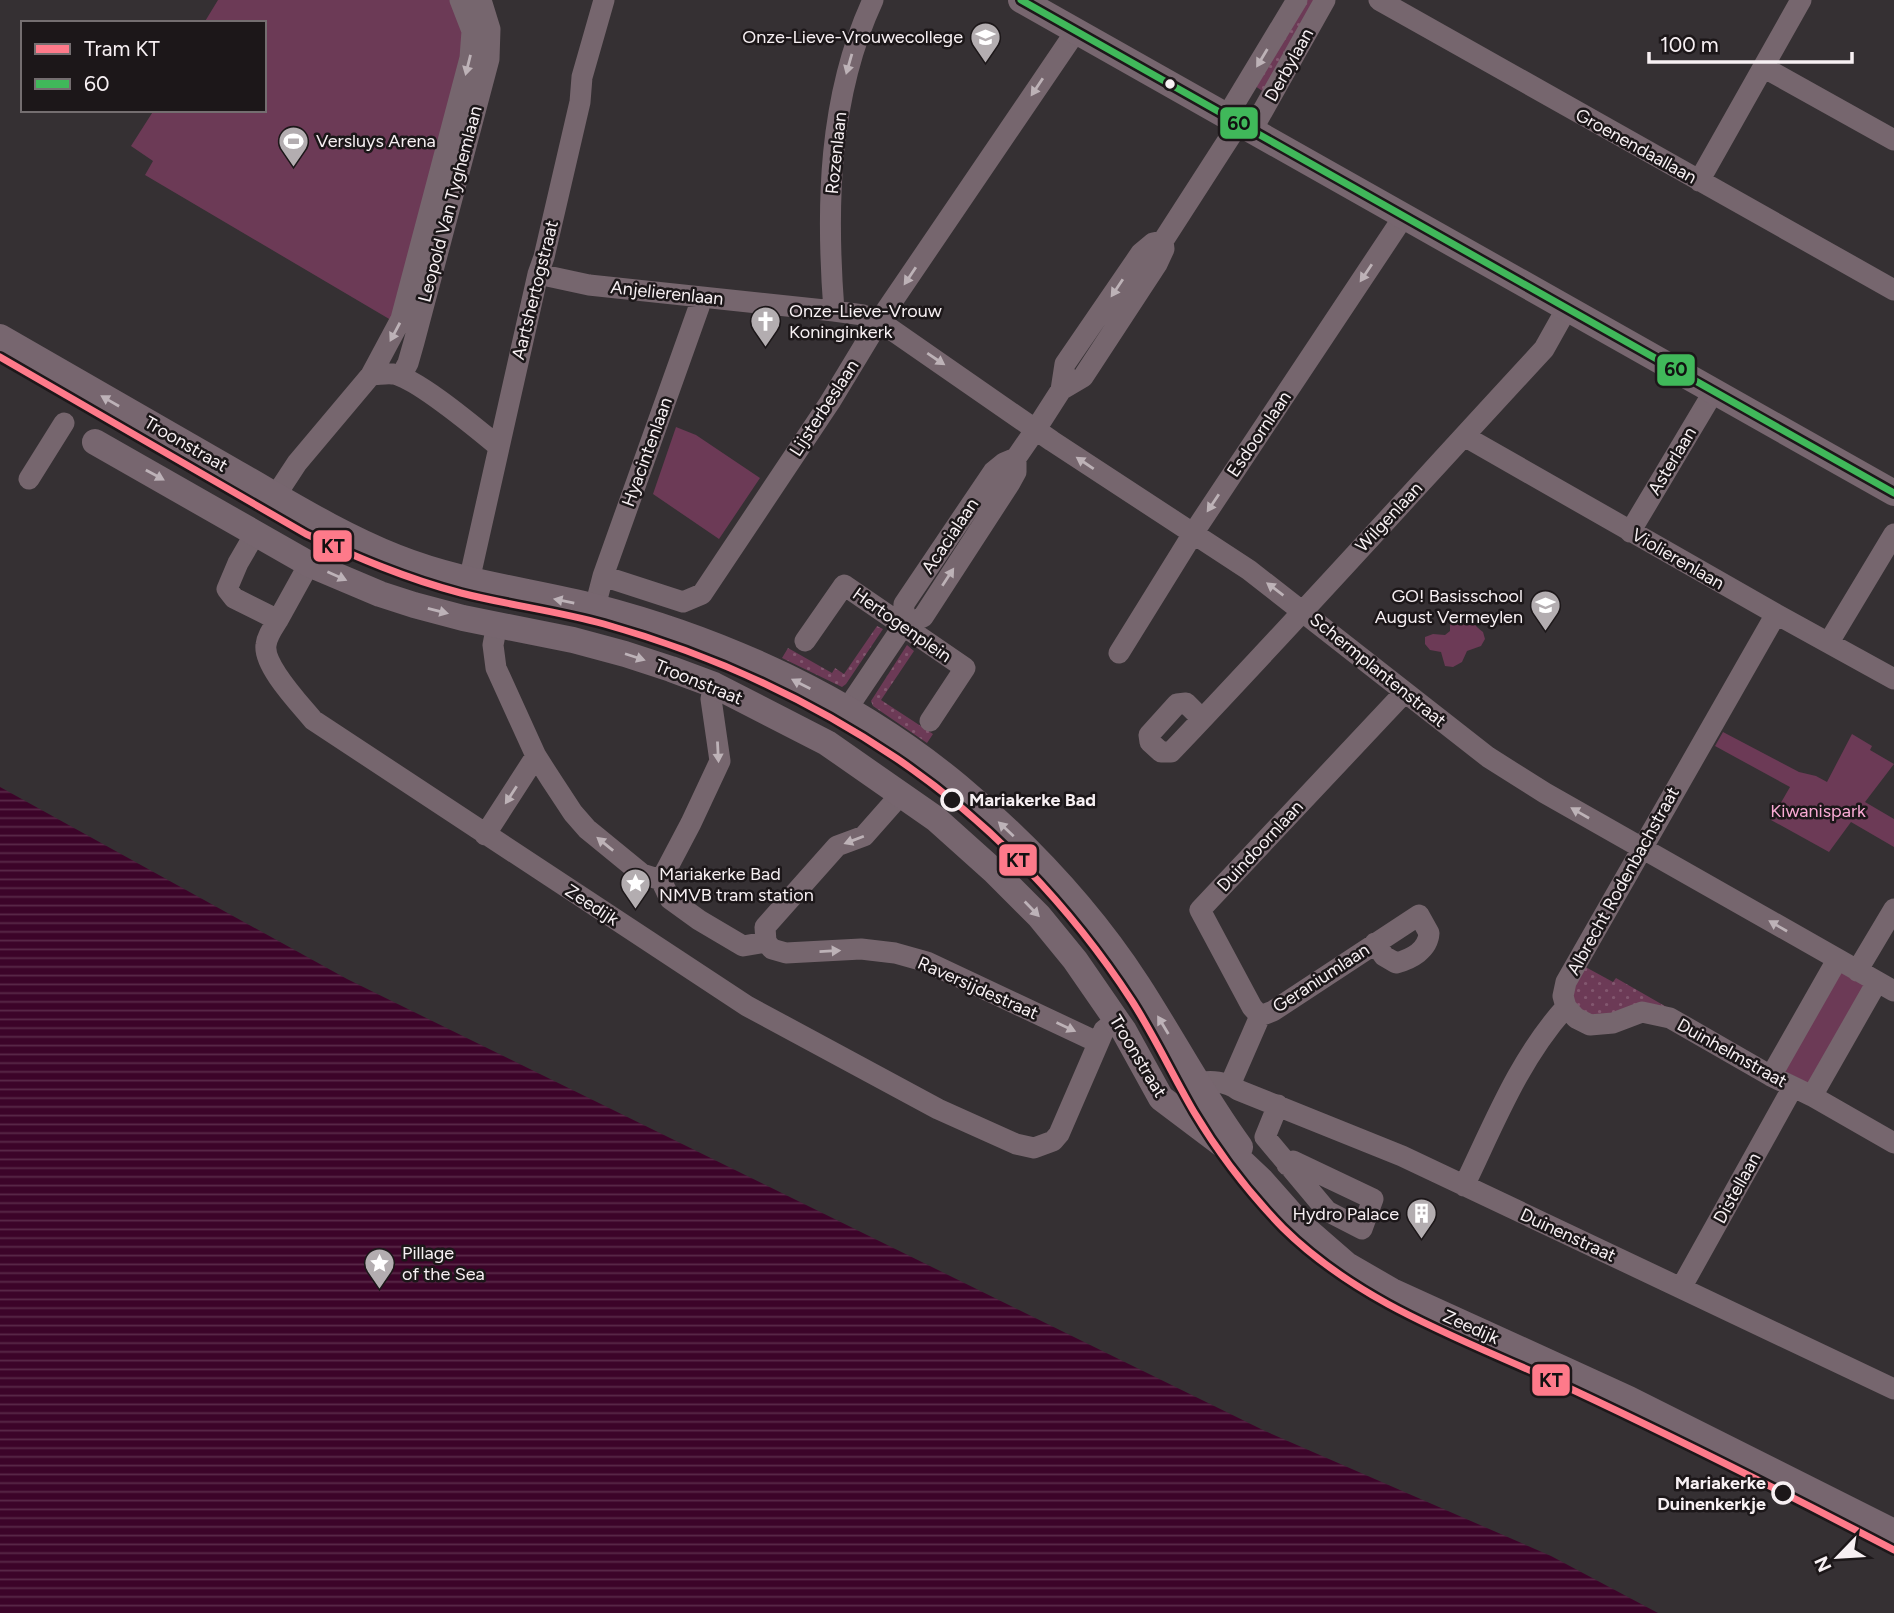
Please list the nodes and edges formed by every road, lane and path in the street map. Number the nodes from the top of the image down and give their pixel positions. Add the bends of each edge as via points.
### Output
1 (460, 0) edge
2 (481, 0) edge
3 (604, 0) edge
4 (873, 0) edge
5 (1021, 0) edge
6 (1297, 0) edge
7 (1325, 0) edge
8 (1379, 0) edge
9 (1801, 0) edge
10 (1076, 31) junction
11 (1763, 67) junction
12 (1240, 123) junction
13 (1894, 140) edge
14 (1699, 181) junction
15 (1404, 216) junction
16 (538, 274) junction
17 (1894, 290) edge
18 (700, 297) junction
19 (1567, 308) junction
20 (834, 311) junction
21 (879, 321) junction
22 (0, 337) edge
23 (371, 375) junction
24 (401, 376) junction
25 (1714, 391) junction
26 (64, 422) dead end
27 (1036, 429) junction
28 (1464, 436) junction
29 (95, 442) dead end
30 (498, 446) junction
31 (29, 479) dead end
32 (1894, 493) edge
33 (276, 495) junction
34 (1630, 531) junction
35 (256, 532) junction
36 (1194, 532) junction
37 (1894, 534) edge
38 (309, 564) junction
39 (603, 576) junction
40 (469, 581) junction
41 (595, 607) junction
42 (1303, 611) junction
43 (1776, 614) junction
44 (278, 620) junction
45 (497, 624) junction
46 (904, 626) junction
47 (805, 641) dead end
48 (1829, 642) junction
49 (1119, 653) dead end
50 (1894, 679) edge
51 (714, 685) junction
52 (1404, 693) junction
53 (847, 709) junction
54 (1202, 719) dead end
55 (930, 721) dead end
56 (828, 743) junction
57 (536, 756) junction
58 (902, 793) junction
59 (485, 835) junction
60 (1642, 848) junction
61 (661, 880) junction
62 (1894, 909) edge
63 (766, 942) junction
64 (1375, 943) dead end
65 (1837, 960) junction
66 (1857, 971) junction
67 (1886, 987) edge
68 (1566, 1007) junction
69 (1260, 1016) junction
70 (1117, 1020) junction
71 (1097, 1042) junction
72 (1771, 1076) junction
73 (1793, 1087) junction
74 (1236, 1088) junction
75 (1203, 1095) junction
76 (1812, 1096) junction
77 (1278, 1105) junction
78 (1178, 1112) junction
79 (1894, 1143) edge
80 (1287, 1165) dead end
81 (1262, 1181) junction
82 (1464, 1186) junction
83 (1681, 1288) junction
84 (1894, 1390) edge
85 (1894, 1532) edge

1 -> 23 street, Leopold Van Tyghemlaan via 472,31 470,58 401,319
2 - 24 street, Leopold Van Tyghemlaan via 490,29 489,59
3 - 16 street, Aartshertogstraat
4 -> 20 street, Rozenlaan via 847,68 837,120 830,253
5 - 10 main road
6 -> 12 street, Derbylaan
7 - 12 street, Derbylaan
8 - 14 street, Groenendaallaan
9 - 11 street
10 - 12 main road
10 -> 21 street, Lijsterbeslaan
11 - 13 street
11 - 14 street
12 - 15 main road
12 - 27 street, Acacialaan via 1163,241 1157,264 1083,377 1061,390
14 - 17 street, Groenendaallaan
15 - 19 main road
15 -> 36 street, Esdoornlaan
16 - 18 street, Anjelierenlaan via 589,285
16 - 30 street, Aartshertogstraat
18 - 20 street, Anjelierenlaan
18 - 39 street, Hyacintenlaan
19 - 25 main road
19 - 28 street, Wilgenlaan via 1545,349
20 - 21 street, Anjelierenlaan
21 -> 27 street, Schermplantenstraat
21 - 39 street, Lijsterbeslaan via 702,594 682,602
33 -> 22 main road, Troonstraat
23 - 24 street
23 - 33 street, Leopold Van Tyghemlaan
24 - 30 street
25 - 32 main road
25 - 34 street, Asterlaan
26 - 31 street
36 -> 27 street, Schermplantenstraat
27 - 46 street, Acacialaan via 1016,458 993,472 904,604
28 - 34 street, Violierenlaan
28 - 42 street, Wilgenlaan
29 -> 35 main road, Troonstraat
30 - 40 street, Aartshertogstraat
33 - 35 main road
33 - 40 main road, Troonstraat via 392,556
34 - 43 street, Violierenlaan
35 - 38 main road, Troonstraat
35 - 44 street via 228,589 234,598
42 -> 36 street, Schermplantenstraat
36 - 49 street, Esdoornlaan
37 - 48 street
38 - 44 street
38 -> 45 main road, Troonstraat via 414,605
39 - 41 street, Hyacintenlaan
41 -> 40 main road, Troonstraat
53 -> 41 main road, Troonstraat via 710,643
42 - 52 street, Schermplantenstraat
42 - 54 street, Wilgenlaan
43 - 48 street, Violierenlaan
43 - 60 street, Albrecht Rodenbachstraat
44 - 59 street, Zeedijk via 267,639 266,654 313,720
45 -> 51 main road, Troonstraat via 625,653
45 - 57 street, Raversijdestraat via 493,645 496,668
46 - 47 street, Hertogenplein via 844,584
46 - 53 street, Acacialaan
46 - 55 street, Hertogenplein via 965,668
48 - 50 street, Violierenlaan
51 - 56 main road, Troonstraat
51 -> 61 street via 711,699 720,761
60 -> 52 street, Schermplantenstraat via 1488,757
52 - 69 street, Duindoornlaan via 1200,910
53 - 56 main road, Acacialaan
75 -> 53 main road, Troonstraat via 1136,981 1054,878 956,784
56 - 58 main road, Troonstraat
57 -> 59 street
61 -> 57 street, Raversijdestraat via 642,874 587,829
58 -> 63 street via 864,836 837,846 765,927
58 -> 70 main road, Troonstraat via 1039,916
59 - 71 street, Zeedijk via 747,1006 938,1109 1016,1144 1034,1148 1059,1135
65 -> 60 street, Schermplantenstraat
60 - 68 street, Albrecht Rodenbachstraat via 1566,982
61 - 63 street, Raversijdestraat via 670,899 743,946
62 - 66 street
63 -> 71 street, Raversijdestraat via 786,953 862,949 916,959
64 - 69 street, Geraniumlaan
65 - 66 street, Schermplantenstraat
65 - 72 street
66 - 67 street, Schermplantenstraat
67 - 76 street
68 - 72 street, Duinhelmstraat via 1590,1025 1613,1023 1642,1012 1670,1018
68 - 82 street via 1517,1076
69 - 74 street, Geraniumlaan via 1233,1078
70 - 71 street
70 - 78 main road, Troonstraat via 1161,1098
72 - 73 street, Duinhelmstraat
73 - 76 street, Duinhelmstraat
73 - 83 street, Distellaan
74 - 75 street via 1233,1100
74 - 77 street, Duinenstraat
75 - 78 main road, Troonstraat via 1195,1113
75 - 81 main road, Zeedijk
76 - 79 street, Duinhelmstraat
77 - 80 street via 1265,1138
77 - 82 street, Duinenstraat
78 - 81 main road, Zeedijk
81 - 85 main road, Zeedijk via 1301,1225 1362,1275 1629,1399
82 - 83 street, Duinenstraat
83 - 84 street, Duinenstraat

